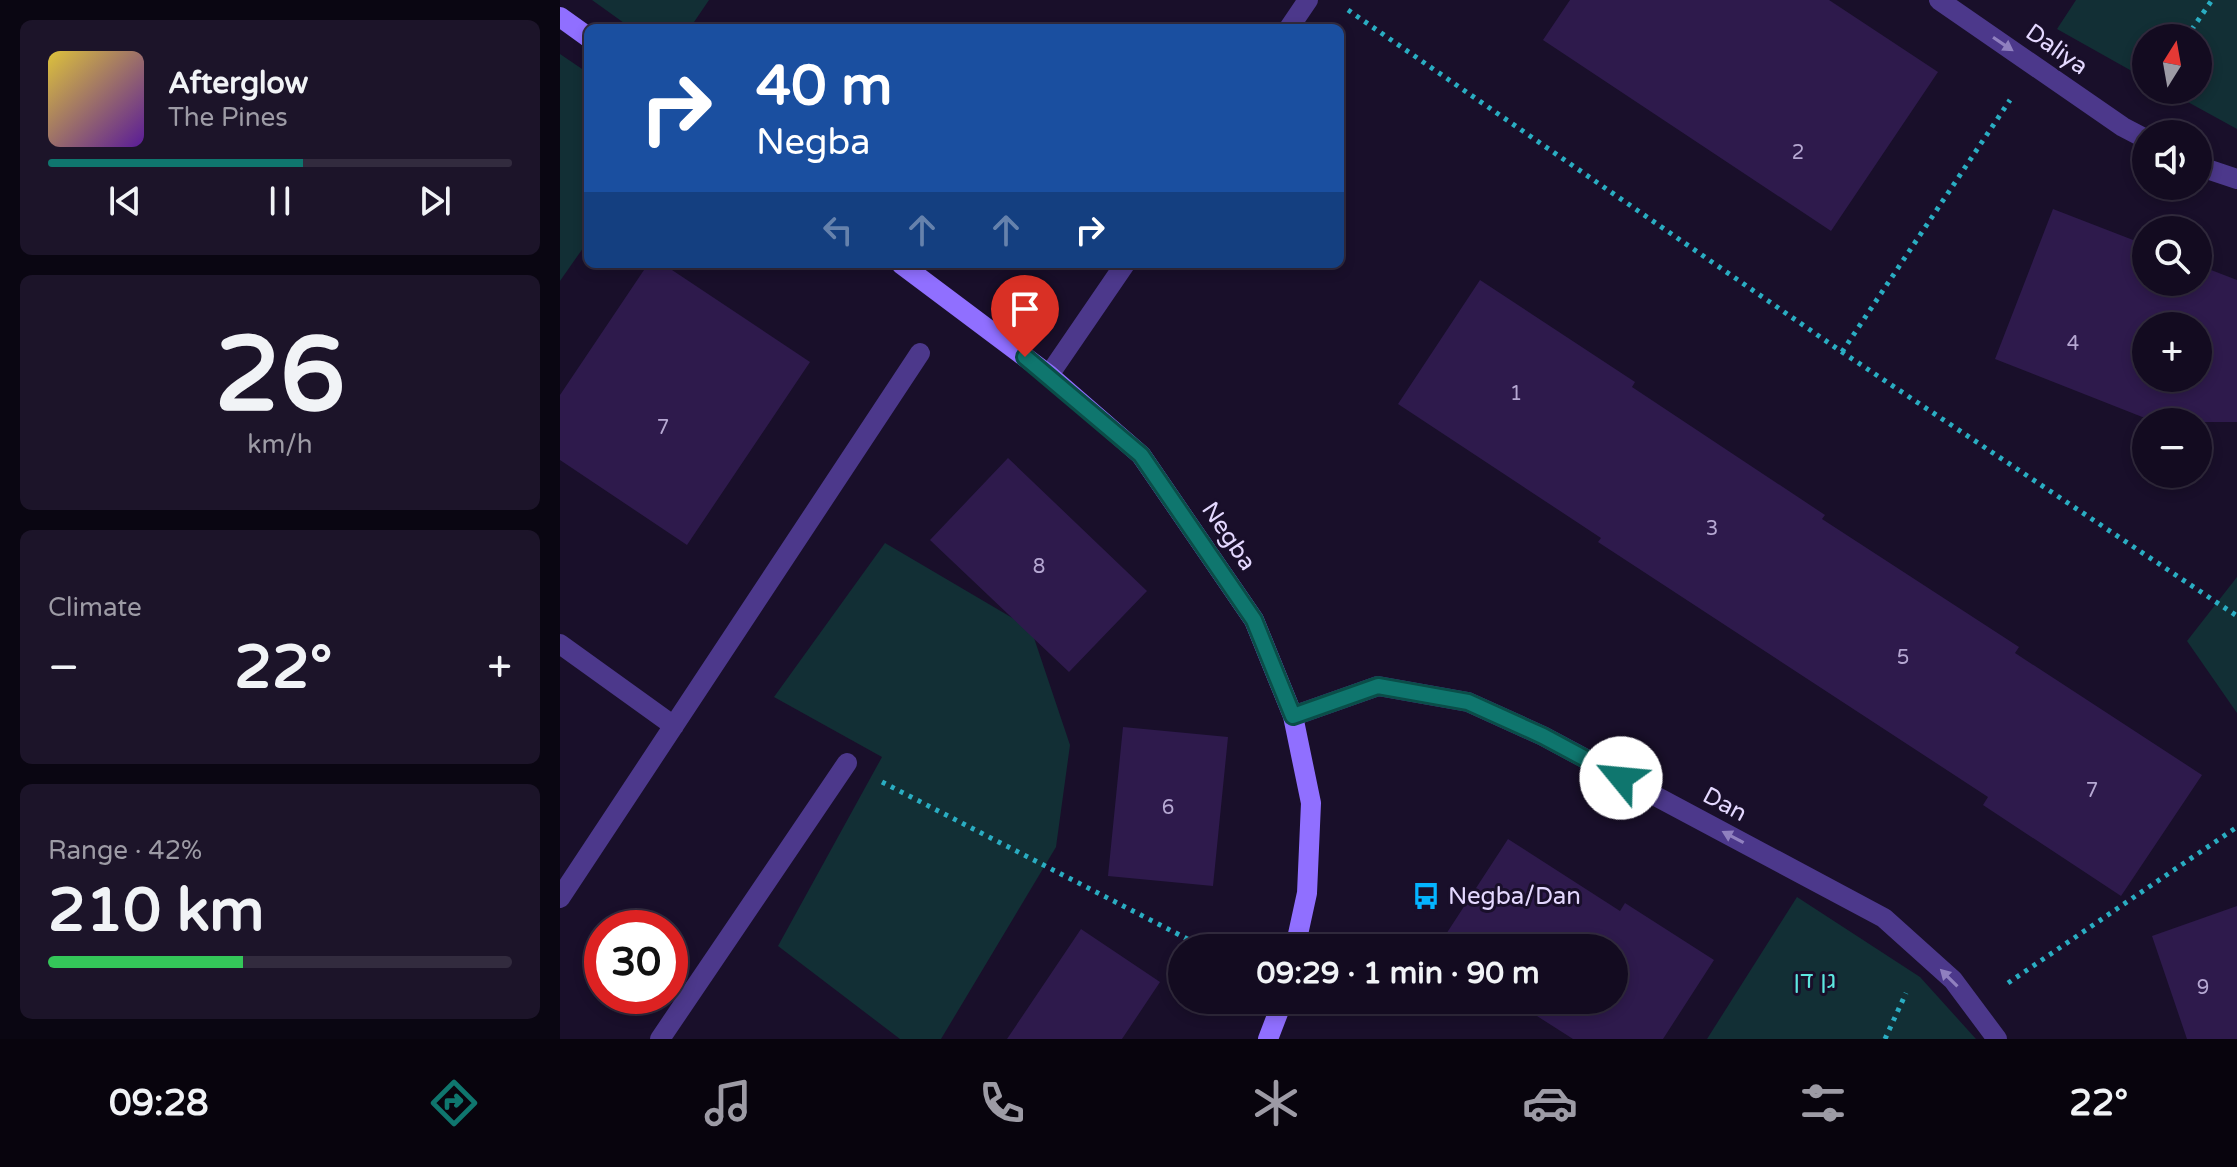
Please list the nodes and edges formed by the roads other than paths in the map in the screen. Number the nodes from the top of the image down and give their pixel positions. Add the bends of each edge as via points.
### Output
1 (1308, 0) edge
2 (1939, 0) edge
3 (560, 17) edge
4 (1292, 24) edge
5 (584, 34) edge
6 (2132, 130) edge
7 (2212, 171) edge
8 (2237, 179) edge
9 (906, 268) edge
10 (1122, 268) edge
11 (920, 353) dead end
12 (1049, 375) junction
13 (560, 644) edge
14 (1293, 716) junction
15 (674, 726) junction
16 (847, 763) road end
17 (560, 898) edge
18 (1298, 934) edge
19 (1278, 1014) edge
20 (660, 1039) edge
21 (1268, 1039) edge
22 (1997, 1039) edge

1 - 4 street
2 -> 6 street, Daliya
3 - 5 street
7 - 8 street
9 - 12 street, Negba
10 - 12 street
11 - 15 street
12 - 14 street, Negba via 1141,455 1254,620
13 - 15 street
14 - 18 street, Negba via 1311,803 1307,893
22 -> 14 street, Dan via 1953,980 1884,918 1543,736 1468,702 1378,686
15 - 17 street
16 - 20 street
19 - 21 street

